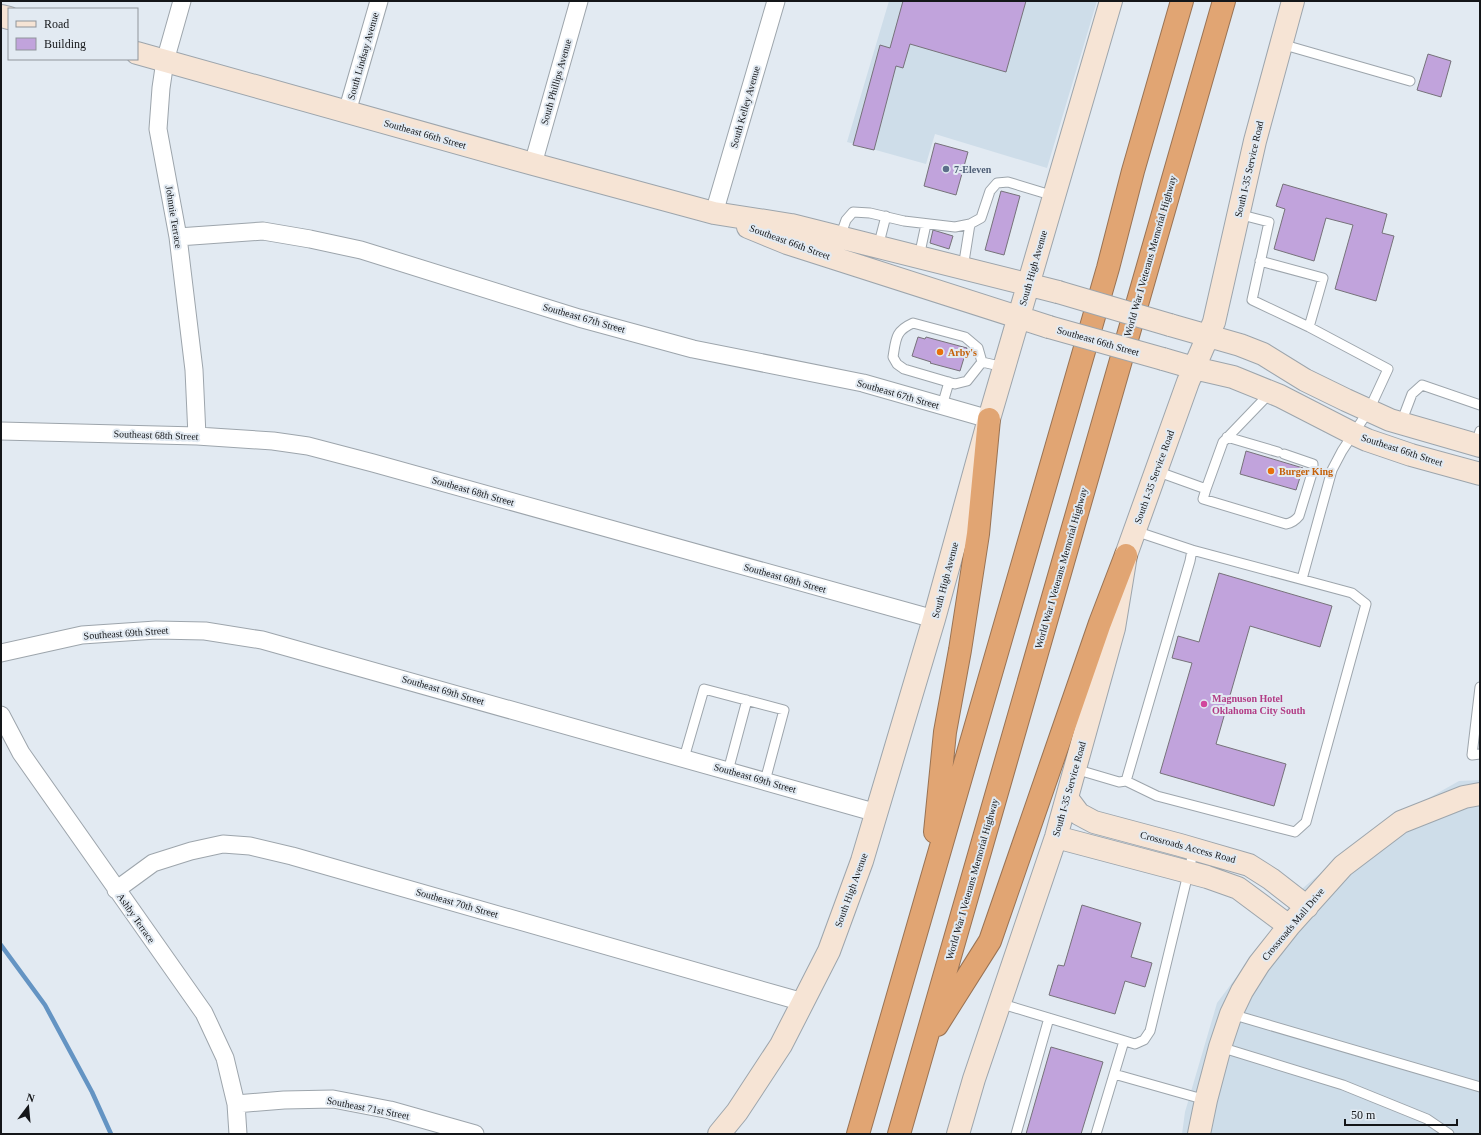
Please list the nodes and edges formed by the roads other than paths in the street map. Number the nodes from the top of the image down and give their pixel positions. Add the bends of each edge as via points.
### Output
1 (182, 1) edge
2 (379, 1) edge
3 (579, 1) edge
4 (776, 1) edge
5 (1111, 1) edge
6 (1182, 1) edge
7 (1224, 1) edge
8 (1293, 1) edge
9 (1281, 44) junction
10 (138, 53) edge
11 (165, 61) junction
12 (1410, 81) dead end
13 (347, 112) junction
14 (533, 164) junction
15 (1054, 196) junction
16 (714, 213) junction
17 (1238, 214) junction
18 (886, 216) junction
19 (926, 224) junction
20 (970, 224) junction
21 (178, 237) junction
22 (840, 237) junction
23 (878, 247) junction
24 (919, 258) junction
25 (1260, 261) junction
26 (963, 268) junction
27 (1028, 285) junction
28 (1018, 317) junction
29 (1309, 327) junction
30 (1208, 336) junction
31 (982, 362) junction
32 (1004, 367) junction
33 (1194, 368) junction
34 (950, 382) junction
35 (1271, 392) junction
36 (1480, 405) edge
37 (942, 406) junction
38 (1369, 410) junction
39 (989, 419) junction
40 (1401, 423) junction
41 (1, 430) edge
42 (1354, 434) junction
43 (197, 436) junction
44 (1227, 437) junction
45 (1479, 441) edge
46 (1156, 471) junction
47 (1480, 474) edge
48 (1206, 489) junction
49 (1135, 531) junction
50 (1192, 550) junction
51 (1126, 555) junction
52 (1302, 579) junction
53 (934, 619) junction
54 (1, 653) edge
55 (1480, 687) edge
56 (747, 700) junction
57 (1, 715) edge
58 (1480, 754) edge
59 (684, 758) junction
60 (1075, 769) junction
61 (728, 771) junction
62 (765, 781) junction
63 (1126, 781) junction
64 (1480, 794) edge
65 (1067, 798) junction
66 (877, 813) junction
67 (1056, 837) junction
68 (1194, 849) junction
69 (1188, 872) junction
70 (930, 884) junction
71 (116, 890) junction
72 (1307, 907) junction
73 (1289, 926) junction
74 (804, 1002) junction
75 (999, 1003) junction
76 (1231, 1014) junction
77 (1049, 1018) junction
78 (1124, 1041) junction
79 (924, 1046) junction
80 (1220, 1047) junction
81 (1114, 1074) junction
82 (1480, 1087) edge
83 (1206, 1100) junction
84 (236, 1104) junction
85 (238, 1134) edge
86 (475, 1134) edge
87 (719, 1134) edge
88 (858, 1134) edge
89 (899, 1134) edge
90 (958, 1134) edge
91 (1016, 1134) edge
92 (1096, 1134) edge
93 (1200, 1134) edge
94 (1449, 1134) edge

1 - 11 street, Johnnie Terrace
2 - 13 street, South Lindsay Avenue
3 - 14 street, South Phillips Avenue
4 - 16 street, South Kelley Avenue
5 - 15 street, South High Avenue
6 - 70 highway via 1108,268
7 - 79 highway, World War I Veterans Memorial Highway
8 - 9 street, South I-35 Service Road
9 - 12 lane
9 - 17 street, South I-35 Service Road
10 - 11 street, Southeast 66th Street
11 - 13 street, Southeast 66th Street
11 - 21 street, Johnnie Terrace via 158,128
13 - 14 street, Southeast 66th Street
14 - 16 street, Southeast 66th Street
15 - 20 lane via 1008,182 997,183 990,191 981,218
15 - 27 street, South High Avenue
16 - 22 street, Southeast 66th Street via 791,225
16 - 28 street, Southeast 66th Street via 787,243
17 - 25 lane via 1269,222
17 - 30 street, South I-35 Service Road via 1214,322
18 - 19 lane
18 - 22 lane via 853,212 846,220
18 - 23 lane
19 - 20 lane via 954,227
19 - 24 lane
20 - 26 lane
21 - 37 street, Southeast 67th Street via 263,231 361,250 579,318 693,349 863,383
21 - 43 street, Johnnie Terrace via 194,370
22 - 23 street, Southeast 66th Street
23 - 24 street, Southeast 66th Street
24 - 26 street, Southeast 66th Street
25 - 29 lane via 1252,300
25 - 29 lane via 1323,278
26 - 27 street, Southeast 66th Street
27 - 28 street, South High Avenue
27 - 30 street, Southeast 66th Street, bridge
28 - 32 street, South High Avenue
28 - 33 street, Southeast 66th Street, bridge
29 - 38 lane via 1388,369
30 - 33 street, South I-35 Service Road
30 - 38 street, Southeast 66th Street via 1263,354 1305,380
31 - 32 lane
31 - 34 lane via 967,381 955,384
31 - 34 lane via 978,348 965,337 913,323 905,326 897,334 893,357 897,364
32 - 39 street, South High Avenue
33 - 35 street, Southeast 66th Street via 1233,377
33 - 46 street, South I-35 Service Road
34 - 37 lane
35 - 42 street, Southeast 66th Street
35 - 44 lane
36 - 40 lane via 1422,385 1412,394
37 - 39 street, Southeast 67th Street
38 - 40 street, Southeast 66th Street
38 - 42 lane
39 - 53 street, South High Avenue
39 - 70 highway via 978,534 945,732
40 - 45 street, Southeast 66th Street
41 - 43 street, Southeast 68th Street
42 - 47 street, Southeast 66th Street via 1411,455
42 - 52 lane via 1332,470
43 - 53 street, Southeast 68th Street via 308,446
44 - 48 lane
44 - 48 lane via 1313,464 1299,516 1286,524 1203,499
46 - 48 lane
46 - 49 street, South I-35 Service Road
49 - 50 lane
49 - 51 street, South I-35 Service Road
50 - 52 lane
50 - 63 lane
51 - 60 street, South I-35 Service Road via 1114,628
51 - 79 highway via 990,941
52 - 63 lane via 1352,593 1366,604 1306,822 1295,832 1157,796
53 - 66 street, South High Avenue
54 - 59 street, Southeast 69th Street via 82,635 156,630 204,631 262,640
55 - 58 lane via 1472,755
56 - 59 lane via 704,688
56 - 61 lane
56 - 62 lane via 784,710
57 - 71 street, Ashby Terrace via 21,753
59 - 61 street, Southeast 69th Street
60 - 63 lane via 1119,782
60 - 65 street, South I-35 Service Road
61 - 62 street, Southeast 69th Street
62 - 66 street, Southeast 69th Street
64 - 72 street, Crossroads Mall Drive via 1464,797 1401,822 1343,866
65 - 67 street, South I-35 Service Road
65 - 68 street, Crossroads Access Road via 1079,814 1094,822
66 - 74 street, South High Avenue via 829,951
67 - 69 street
67 - 75 street, South I-35 Service Road
68 - 69 lane
68 - 72 street, Crossroads Access Road via 1249,865
69 - 73 street via 1238,888
69 - 78 lane via 1150,1031 1144,1040 1135,1044
70 - 88 highway
71 - 74 street, Southeast 70th Street via 152,863 223,844 250,846
71 - 84 street, Ashby Terrace via 204,1014 225,1058
72 - 73 street, Crossroads Mall Drive
73 - 76 street, Crossroads Mall Drive via 1259,964
74 - 87 street, South High Avenue via 781,1045 737,1112
75 - 77 lane
75 - 90 street, South I-35 Service Road
76 - 80 street, Crossroads Mall Drive
76 - 82 lane
77 - 78 lane
77 - 91 lane
78 - 81 lane
79 - 89 highway, World War I Veterans Memorial Highway
80 - 83 street, Crossroads Mall Drive
80 - 94 lane via 1343,1085 1427,1119
81 - 83 lane
81 - 92 lane
83 - 93 street, Crossroads Mall Drive
84 - 85 street, Ashby Terrace
84 - 86 street, Southeast 71st Street via 333,1099 390,1110

